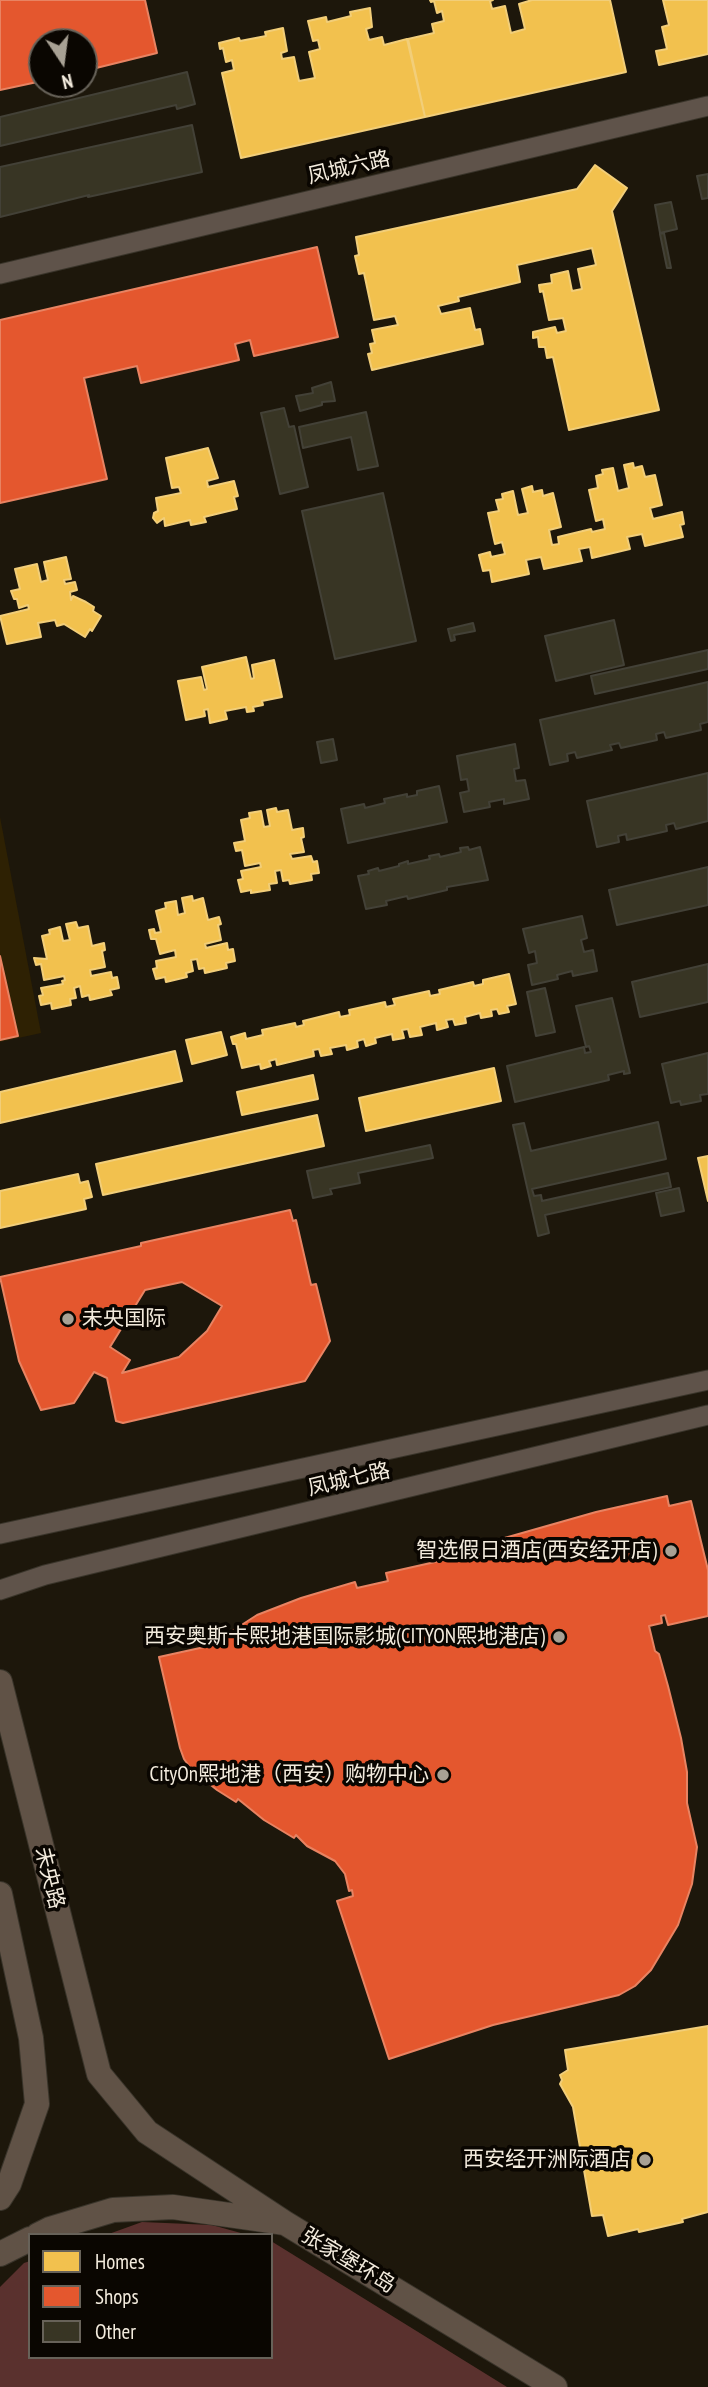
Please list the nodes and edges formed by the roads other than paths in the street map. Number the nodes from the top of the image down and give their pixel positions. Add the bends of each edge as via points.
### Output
1 (708, 106) edge
2 (0, 274) edge
3 (708, 1380) edge
4 (708, 1415) edge
5 (0, 1534) edge
6 (0, 1590) edge
7 (0, 1682) edge
8 (0, 1894) edge
9 (0, 2198) edge
10 (285, 2223) junction
11 (42, 2233) edge
12 (28, 2240) edge
13 (0, 2254) edge
14 (555, 2387) edge

1 - 2 street, 凤城六路
3 - 5 street, 凤城七路
4 - 6 street, 凤城七路 via 45,1575
7 - 10 main road, 未央路 via 99,2074 147,2132
8 - 9 main road via 31,2038 37,2104
10 - 11 main road, 张家堡环岛 via 173,2207 137,2208 113,2210
10 - 14 main road, 张家堡环岛
12 - 13 main road

